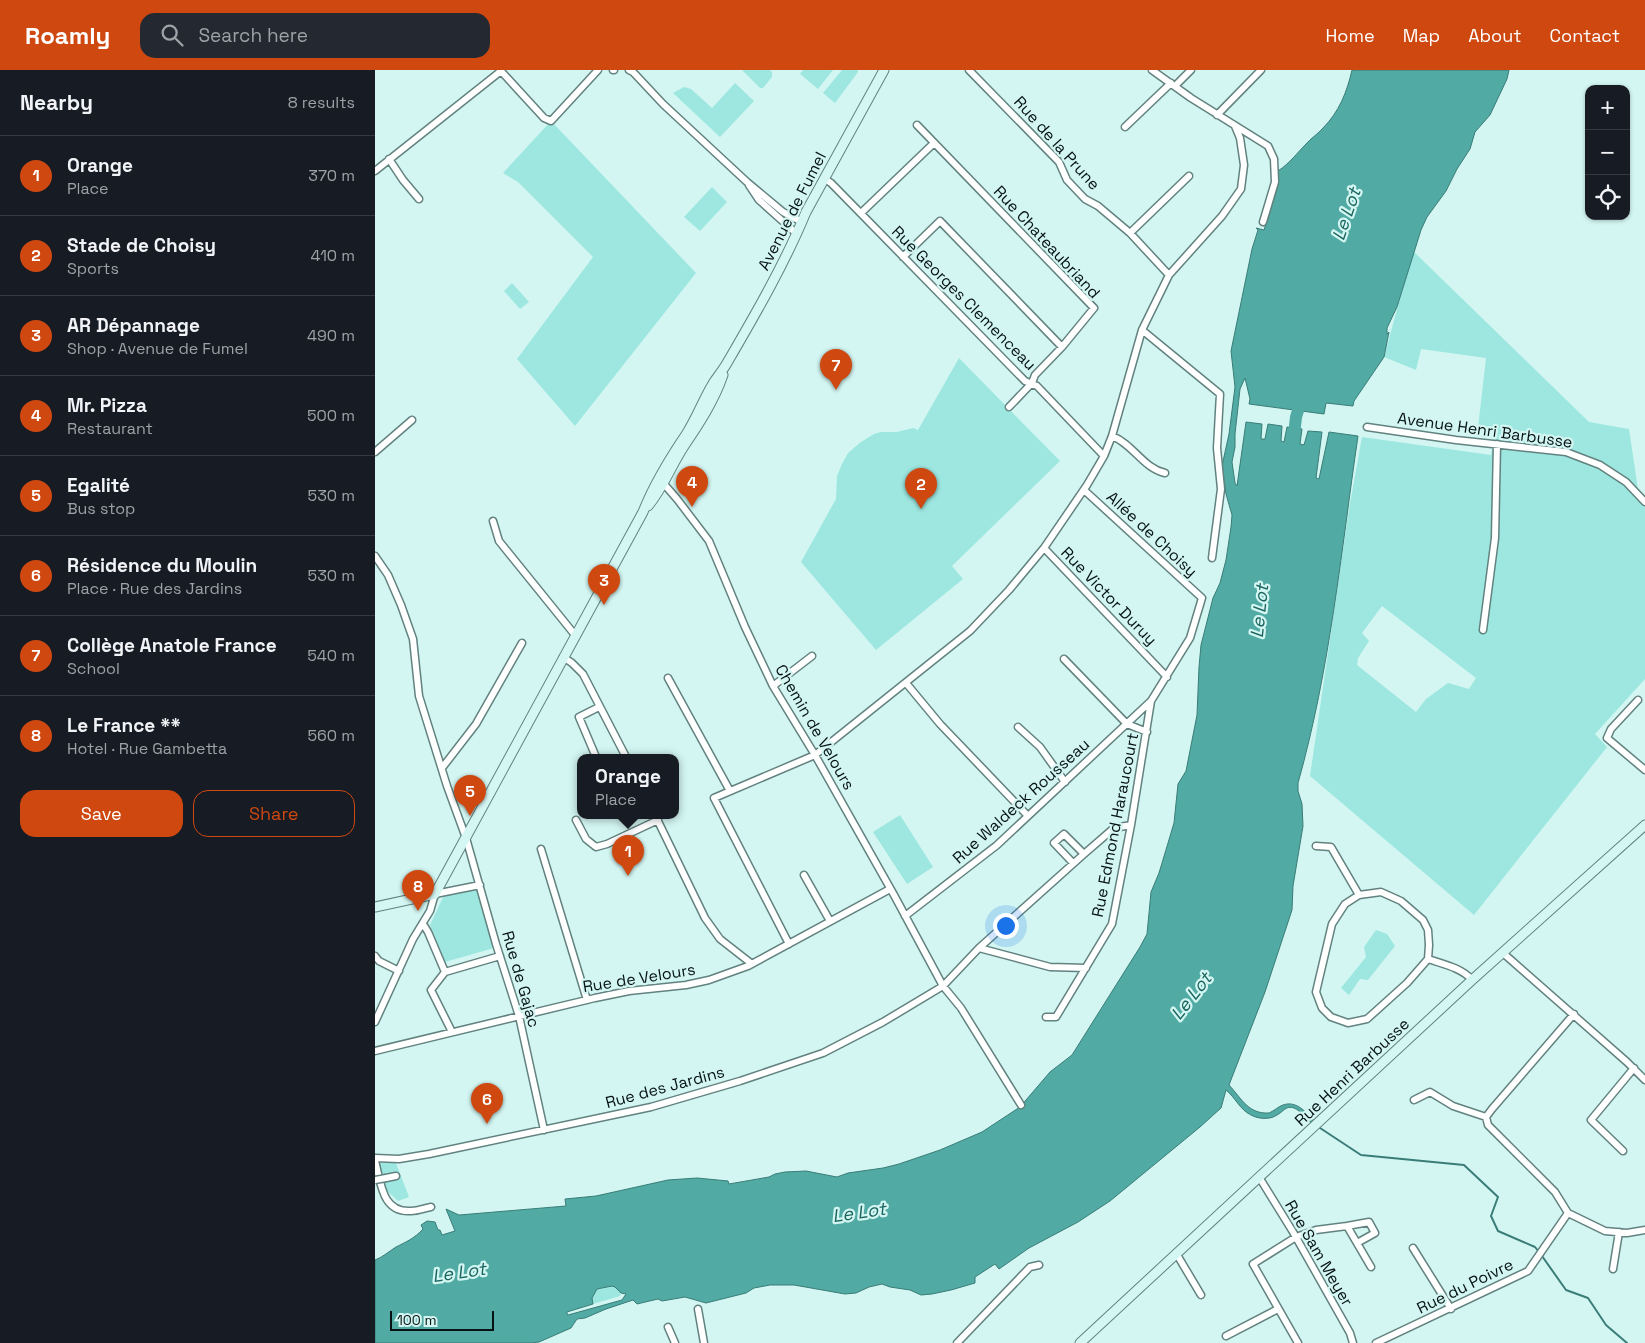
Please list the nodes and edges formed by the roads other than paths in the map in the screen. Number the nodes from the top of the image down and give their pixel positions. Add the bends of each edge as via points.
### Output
1 (500, 70) edge
2 (599, 70) edge
3 (629, 70) edge
4 (884, 70) edge
5 (969, 70) edge
6 (1152, 70) edge
7 (1191, 70) edge
8 (1261, 70) edge
9 (1173, 85) junction
10 (1217, 115) junction
11 (917, 125) dead end
12 (1235, 126) junction
13 (1125, 127) dead end
14 (934, 143) junction
15 (389, 159) junction
16 (375, 171) edge
17 (1189, 176) dead end
18 (825, 179) junction
19 (747, 182) junction
20 (419, 199) dead end
21 (861, 214) junction
22 (802, 222) junction
23 (1263, 222) dead end
24 (1130, 233) junction
25 (797, 234) junction
26 (903, 257) junction
27 (1169, 275) junction
28 (1141, 330) junction
29 (1062, 347) junction
30 (1032, 383) junction
31 (1009, 407) dead end
32 (412, 420) dead end
33 (1367, 427) dead end
34 (1112, 436) junction
35 (1497, 444) junction
36 (375, 452) edge
37 (1104, 456) junction
38 (1165, 473) dead end
39 (661, 482) junction
40 (1084, 490) junction
41 (1645, 502) edge
42 (493, 520) dead end
43 (1044, 548) junction
44 (375, 556) edge
45 (1211, 558) dead end
46 (1201, 598) joint
47 (1483, 630) dead end
48 (575, 635) junction
49 (522, 643) dead end
50 (812, 656) dead end
51 (563, 657) junction
52 (1064, 659) dead end
53 (1167, 677) junction
54 (668, 678) dead end
55 (905, 683) junction
56 (773, 686) junction
57 (1638, 700) dead end
58 (1151, 701) junction
59 (599, 707) junction
60 (1127, 724) junction
61 (1018, 728) dead end
62 (1147, 732) junction
63 (595, 754) edge
64 (624, 754) edge
65 (815, 755) junction
66 (442, 768) junction
67 (1645, 770) edge
68 (1065, 782) junction
69 (730, 791) junction
70 (1028, 816) junction
71 (654, 819) edge
72 (656, 819) edge
73 (576, 820) dead end
74 (1645, 824) edge
75 (1131, 825) junction
76 (466, 838) junction
77 (1316, 846) dead end
78 (541, 849) dead end
79 (1084, 854) junction
80 (1073, 863) junction
81 (805, 874) dead end
82 (480, 885) junction
83 (890, 888) junction
84 (435, 894) junction
85 (1359, 895) junction
86 (375, 907) edge
87 (905, 916) junction
88 (830, 922) junction
89 (423, 924) junction
90 (789, 944) junction
91 (979, 948) junction
92 (1503, 953) junction
93 (375, 956) edge
94 (500, 956) junction
95 (1428, 959) junction
96 (752, 964) junction
97 (1086, 968) junction
98 (399, 971) junction
99 (443, 974) junction
100 (1472, 980) junction
101 (943, 986) junction
102 (587, 1000) junction
103 (1574, 1014) junction
104 (519, 1016) junction
105 (1046, 1017) dead end
106 (375, 1022) edge
107 (453, 1032) junction
108 (375, 1051) edge
109 (1634, 1068) junction
110 (1645, 1080) edge
111 (1414, 1100) dead end
112 (1021, 1105) dead end
113 (1486, 1117) junction
114 (544, 1130) junction
115 (1623, 1151) dead end
116 (375, 1160) edge
117 (396, 1176) dead end
118 (1259, 1177) junction
119 (375, 1180) edge
120 (431, 1206) dead end
121 (1569, 1213) junction
122 (1347, 1226) junction
123 (1645, 1230) edge
124 (1619, 1232) junction
125 (1296, 1237) junction
126 (1357, 1243) junction
127 (1413, 1248) dead end
128 (1176, 1253) junction
129 (1039, 1265) dead end
130 (1371, 1267) dead end
131 (1613, 1269) dead end
132 (1201, 1295) dead end
133 (1278, 1308) junction
134 (1451, 1308) junction
135 (698, 1309) dead end
136 (668, 1327) dead end
137 (1226, 1336) dead end
138 (675, 1343) edge
139 (704, 1343) edge
140 (957, 1343) edge
141 (1080, 1343) edge
142 (1297, 1343) edge
143 (1353, 1343) edge
144 (1376, 1343) edge

1 - 2 street via 544,118 551,121
1 - 15 street
3 - 19 street
4 - 18 main road, Avenue de Fumel
5 - 24 street, Rue de la Prune via 1059,162 1067,180 1085,199
6 - 9 street
7 - 9 street
8 - 10 street
9 - 10 street
9 - 13 street
10 - 12 street
11 - 14 street, Rue Chateaubriand
12 - 23 street via 1268,146 1274,159 1275,182
12 - 27 street, Rue Victor Duruy via 1244,165 1241,189 1222,216
14 - 21 street
14 - 29 street, Rue Chateaubriand via 1094,308
15 - 16 street
15 - 20 street
17 - 24 street
18 - 21 street, Rue Georges Clemenceau
18 - 22 main road, Avenue de Fumel
19 - 22 street via 783,212
19 - 25 street via 759,200
21 - 26 street, Rue Georges Clemenceau
22 - 25 main road, Avenue de Fumel
24 - 27 street, Rue de la Prune
25 - 39 main road, Avenue de Fumel via 726,365 679,442
26 - 29 street via 940,221
26 - 30 street, Rue Georges Clemenceau via 1025,381
27 - 28 street, Rue Victor Duruy
28 - 34 street, Rue Victor Duruy
28 - 45 street via 1219,394 1217,448 1221,489
29 - 30 street, Rue Chateaubriand via 1035,375
30 - 31 street, Rue Chateaubriand
30 - 37 street, Rue Georges Clemenceau
32 - 36 street
33 - 35 street, Avenue Henri Barbusse
34 - 37 street, Rue Victor Duruy
34 - 38 street via 1121,440 1155,471
35 - 41 street, Avenue Henri Barbusse via 1566,452 1600,465 1626,482
35 - 47 street via 1495,538
37 - 40 street, Rue Victor Duruy
39 - 48 main road, Avenue de Fumel via 652,490
39 - 56 street, Chemin de Velours via 709,541
40 - 43 street, Rue Victor Duruy
40 - 46 street, Allée de Choisy
42 - 48 street via 499,541
43 - 53 street, Rue Victor Duruy
43 - 55 street via 970,631
44 - 66 street, Rue de Gajac via 388,575 413,639 419,696
46 - 53 street, Rue Edmond Haraucourt via 1190,638
48 - 51 main road, Avenue de Fumel
49 - 66 street via 476,724
50 - 56 street
51 - 59 street via 583,674
51 - 76 main road, Avenue de Fumel
52 - 60 street
53 - 58 street, Rue Edmond Haraucourt
54 - 69 street
55 - 65 street
55 - 70 street
56 - 65 street, Chemin de Velours
57 - 67 street via 1611,729 1607,738
58 - 60 street, Rue Waldeck Rousseau
58 - 62 street, Rue Edmond Haraucourt
59 - 63 street via 579,717
59 - 64 street
60 - 62 street
60 - 68 street, Rue Waldeck Rousseau
61 - 68 street via 1040,748
62 - 75 street, Rue Edmond Haraucourt
65 - 69 street
65 - 83 street, Chemin de Velours
66 - 76 street, Rue de Gajac
68 - 70 street, Rue Waldeck Rousseau
69 - 90 street via 714,798
70 - 87 street, Rue Waldeck Rousseau via 997,845
71 - 73 street via 607,844 596,846 586,839
72 - 96 street via 705,918 720,939
74 - 92 main road, Rue Henri Barbusse
75 - 79 street, Rue des Jardins via 1115,828
75 - 97 street, Rue Edmond Haraucourt via 1112,924
76 - 82 street, Rue de Gajac
76 - 84 main road, Avenue de Fumel
77 - 85 street via 1331,847
78 - 102 street
79 - 80 street, Rue des Jardins
79 - 80 street via 1064,834 1059,838 1054,843
80 - 91 street, Rue des Jardins
81 - 88 street
82 - 84 street
82 - 94 street, Rue de Gajac
83 - 87 street, Chemin de Velours
83 - 88 street, Rue de Velours
84 - 86 main road
84 - 89 street
85 - 95 street via 1381,892 1401,900 1418,915 1428,930
85 - 95 street via 1345,904 1332,924 1318,979 1316,992 1322,1008 1331,1017 1348,1023 1367,1019
87 - 101 street, Chemin de Velours
88 - 90 street, Rue de Velours
89 - 98 street
89 - 99 street
90 - 96 street, Rue de Velours
91 - 97 street via 1050,966
91 - 101 street, Rue des Jardins
92 - 100 main road, Rue Henri Barbusse
92 - 103 street
93 - 98 street
94 - 99 street
94 - 104 street, Rue de Gajac
95 - 100 street via 1456,969
96 - 102 street, Rue de Velours via 709,980
97 - 105 street, Rue Edmond Haraucourt via 1056,1017
98 - 106 street
99 - 107 street via 431,990
100 - 118 main road, Rue Henri Barbusse
101 - 112 street, Chemin de Velours via 961,1008
101 - 114 street, Rue des Jardins via 823,1053 651,1107
102 - 104 street, Rue de Velours
103 - 109 street
103 - 113 street
104 - 107 street, Rue de Velours
104 - 114 street, Rue de Gajac
107 - 108 street, Rue de Velours
109 - 110 street
109 - 115 street via 1591,1120
111 - 113 street via 1430,1092 1453,1106
113 - 121 street via 1488,1125 1555,1192
114 - 116 street, Rue des Jardins via 416,1156
116 - 120 street via 387,1202 394,1208 411,1211
117 - 119 street, bridge
118 - 125 street, Rue Sam Meyer
118 - 128 main road, Rue Henri Barbusse
121 - 124 street via 1605,1232
121 - 134 street, Rue du Poivre via 1528,1271
122 - 125 street via 1316,1230
122 - 126 street
122 - 126 street via 1369,1222 1375,1233
123 - 124 street
124 - 131 street
125 - 133 street via 1253,1264
125 - 143 street, Rue Sam Meyer
126 - 130 street
127 - 134 street
128 - 132 street
128 - 141 main road, Rue Henri Barbusse
129 - 140 street via 1030,1267
133 - 137 street
133 - 142 street
134 - 144 street, Rue du Poivre
135 - 139 street
136 - 138 street

